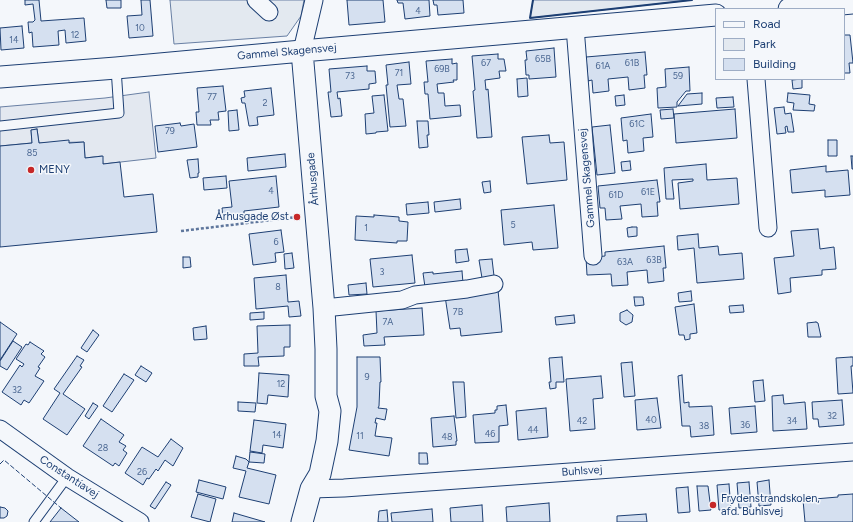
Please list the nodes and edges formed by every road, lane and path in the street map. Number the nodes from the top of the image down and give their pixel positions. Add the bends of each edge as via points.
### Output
1 (256, 0) edge
2 (314, 0) edge
3 (853, 4) edge
4 (802, 8) edge
5 (269, 12) dead end
6 (715, 15) edge
7 (574, 27) junction
8 (302, 50) junction
9 (116, 68) junction
10 (0, 77) edge
11 (756, 80) edge
12 (0, 126) edge
13 (316, 215) junction
14 (768, 228) dead end
15 (181, 231) dead end
16 (593, 256) dead end
17 (494, 284) dead end
18 (324, 308) junction
19 (0, 429) edge
20 (853, 452) edge
21 (67, 477) junction
22 (311, 488) junction
23 (34, 522) edge
24 (140, 522) edge
25 (302, 522) edge

1 - 5 street
2 - 8 street
3 - 4 street
6 - 7 street, Gammel Skagensvej
7 - 8 street, Gammel Skagensvej
7 - 16 street, Gammel Skagensvej
8 - 9 street, Gammel Skagensvej
8 - 13 street, Århusgade
9 - 10 street, Gammel Skagensvej
9 - 12 lane via 119,113
11 - 14 street
13 - 15 path
13 - 18 street, Århusgade
17 - 18 street via 415,295 402,300
18 - 22 street, Århusgade via 326,396 318,410 308,470
19 - 21 street, Constantiavej
20 - 22 street, Buhlsvej via 344,488
21 - 23 lane
21 - 24 street, Constantiavej
22 - 25 street, Århusgade

